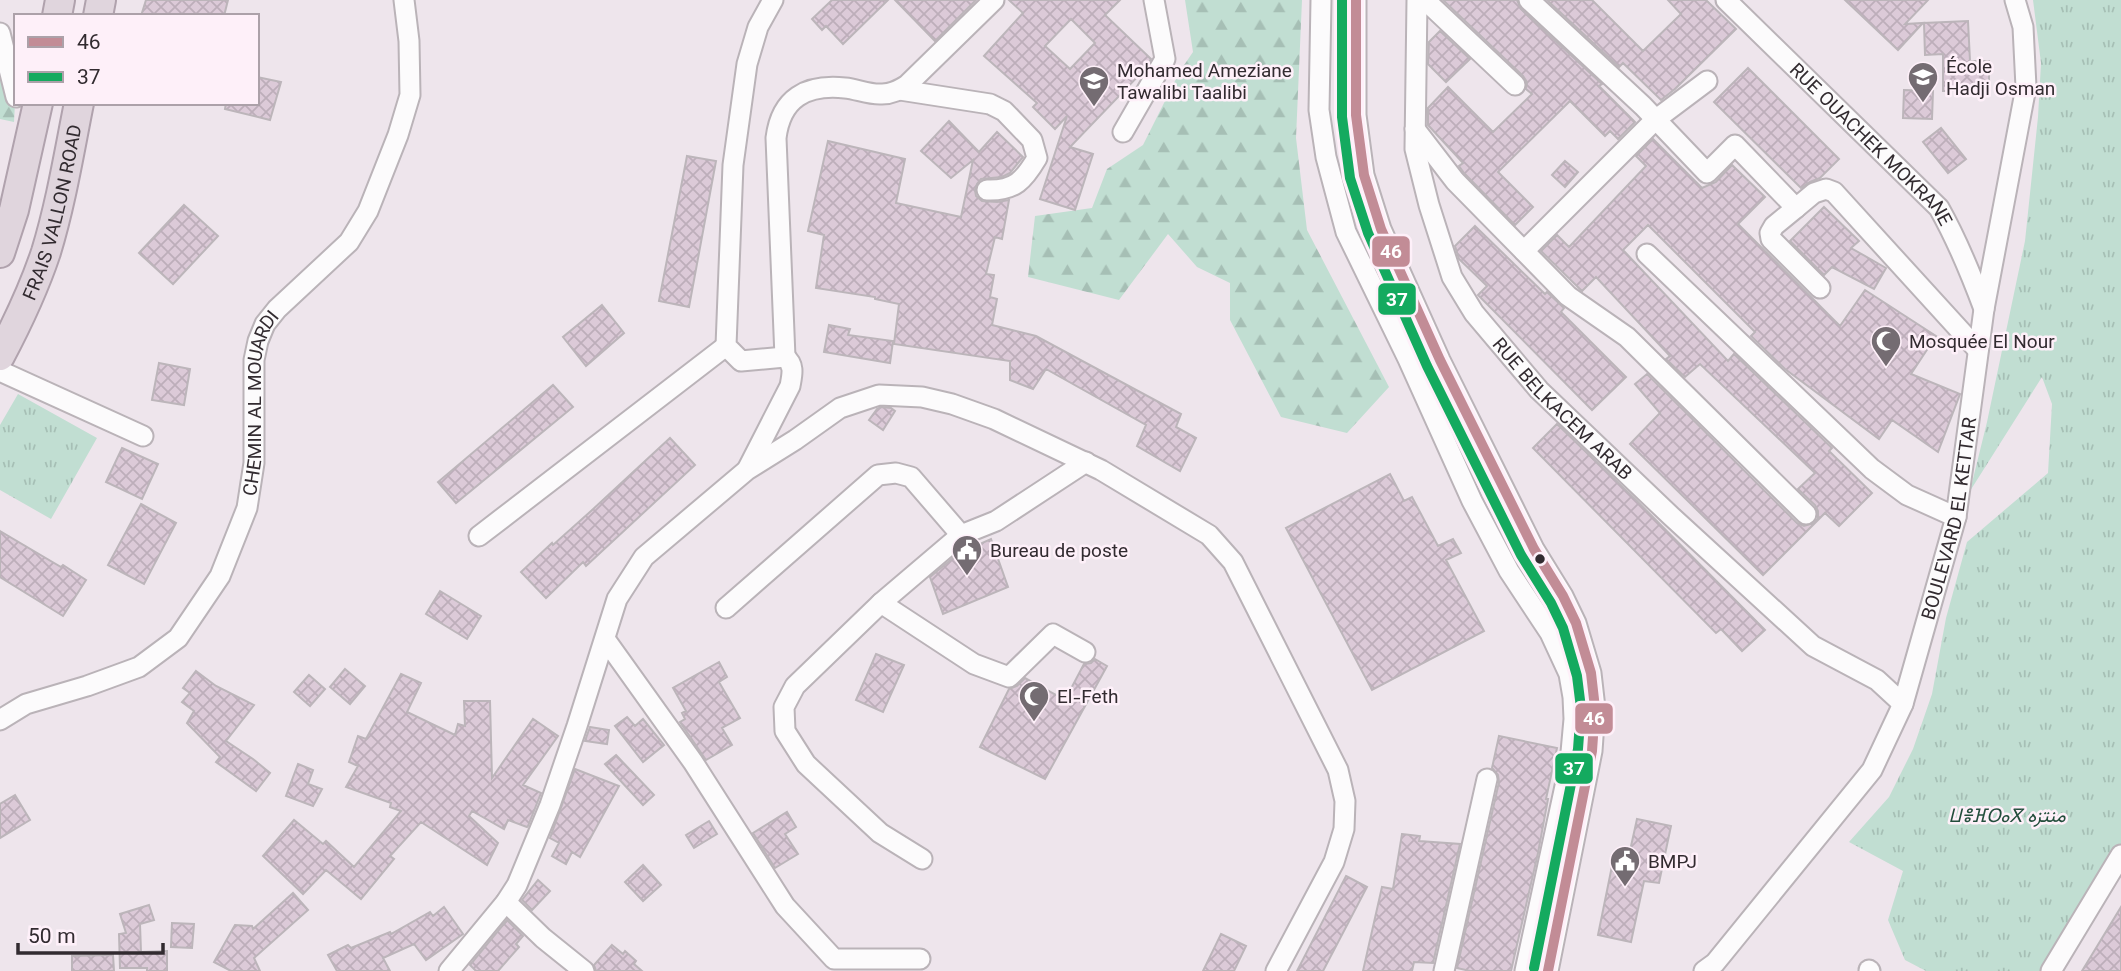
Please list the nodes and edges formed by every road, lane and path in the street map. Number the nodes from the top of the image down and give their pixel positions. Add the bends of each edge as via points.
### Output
1 (404, 0) edge
2 (773, 0) edge
3 (994, 0) edge
4 (1154, 0) edge
5 (1321, 0) edge
6 (1356, 0) edge
7 (1417, 0) edge
8 (1425, 0) edge
9 (1529, 0) edge
10 (1726, 0) edge
11 (2015, 0) edge
12 (0, 33) edge
13 (1707, 80) dead end
14 (1515, 85) dead end
15 (14, 89) edge
16 (900, 90) junction
17 (18, 105) edge
18 (37, 105) edge
19 (79, 105) edge
20 (1655, 120) junction
21 (1415, 129) junction
22 (1123, 132) dead end
23 (28, 146) junction
24 (987, 190) dead end
25 (1796, 208) junction
26 (1524, 251) junction
27 (0, 253) edge
28 (1647, 254) dead end
29 (1819, 288) dead end
30 (1984, 309) junction
31 (726, 346) junction
32 (1979, 350) junction
33 (0, 356) edge
34 (785, 357) junction
35 (0, 371) edge
36 (143, 436) dead end
37 (1086, 462) junction
38 (747, 470) junction
39 (1806, 513) dead end
40 (1956, 517) junction
41 (479, 536) dead end
42 (961, 536) junction
43 (881, 603) junction
44 (726, 608) dead end
45 (605, 639) junction
46 (1084, 652) dead end
47 (1903, 704) junction
48 (0, 719) edge
49 (1487, 779) dead end
50 (2121, 855) edge
51 (922, 859) dead end
52 (506, 902) junction
53 (920, 959) dead end
54 (830, 965) edge
55 (449, 971) edge
56 (584, 971) edge
57 (1276, 971) edge
58 (1444, 971) edge
59 (1525, 971) edge
60 (1548, 971) edge
61 (1704, 971) edge
62 (2051, 971) edge

1 - 48 street, CHEMIN AL MOUARDI via 410,95 398,135 368,211 349,242 277,309 258,341 254,463 247,508 220,576 178,638 139,667 26,704
2 - 31 street via 758,27 747,64 733,165
3 - 16 street
4 - 22 street via 1165,59
5 - 59 street via 1319,110 1346,232 1472,500 1569,674 1574,719 1570,763
6 - 60 street via 1356,115 1364,175 1381,229 1440,360 1534,549 1563,596 1587,655 1595,719 1592,751
7 - 21 street, RUE BELKACEM ARAB
8 - 14 street
9 - 20 street
10 - 30 street, RUE OUACHEK MOKRANE via 1939,208
11 - 30 street, BOULEVARD EL KETTAR via 2023,27 2026,87
12 - 15 street
13 - 20 street
16 - 24 street via 990,104 1004,111 1032,140 1037,158 1026,176 1013,186
16 - 34 street via 883,94 818,87 803,92 782,115 776,138
17 - 23 street
18 - 23 highway, FRAIS VALLON ROAD
19 - 33 highway, FRAIS VALLON ROAD via 46,251
20 - 25 street via 1707,173 1735,145
20 - 26 street
21 - 26 street via 1455,181
21 - 47 street, RUE BELKACEM ARAB via 1415,149 1429,205 1452,277 1474,313 1539,390 1813,646 1877,680
23 - 27 highway, FRAIS VALLON ROAD
25 - 29 street via 1773,226 1771,239
25 - 32 street via 1814,193 1834,192
26 - 39 street via 1567,296 1627,337
28 - 40 street via 1872,469 1907,495
30 - 32 street, BOULEVARD EL KETTAR
31 - 34 street via 741,360
31 - 41 street
32 - 40 street, BOULEVARD EL KETTAR
34 - 38 street via 793,372 790,386
35 - 36 street
37 - 38 street via 952,404 879,395 840,408
37 - 42 street via 996,521
37 - 57 street via 1209,536 1233,562 1338,770 1345,801 1344,829 1334,862
38 - 45 street via 644,557 617,598
40 - 47 street, BOULEVARD EL KETTAR
42 - 43 street
42 - 44 street via 911,477 878,475
43 - 46 street via 975,664 1009,677 1053,634
43 - 51 street via 795,685 784,707 785,731 806,764 880,833
45 - 52 street via 550,805
45 - 54 street via 693,762 785,906
47 - 61 street, BOULEVARD EL KETTAR via 1872,770
49 - 58 street
50 - 62 street
52 - 55 street
52 - 56 street
53 - 54 street

